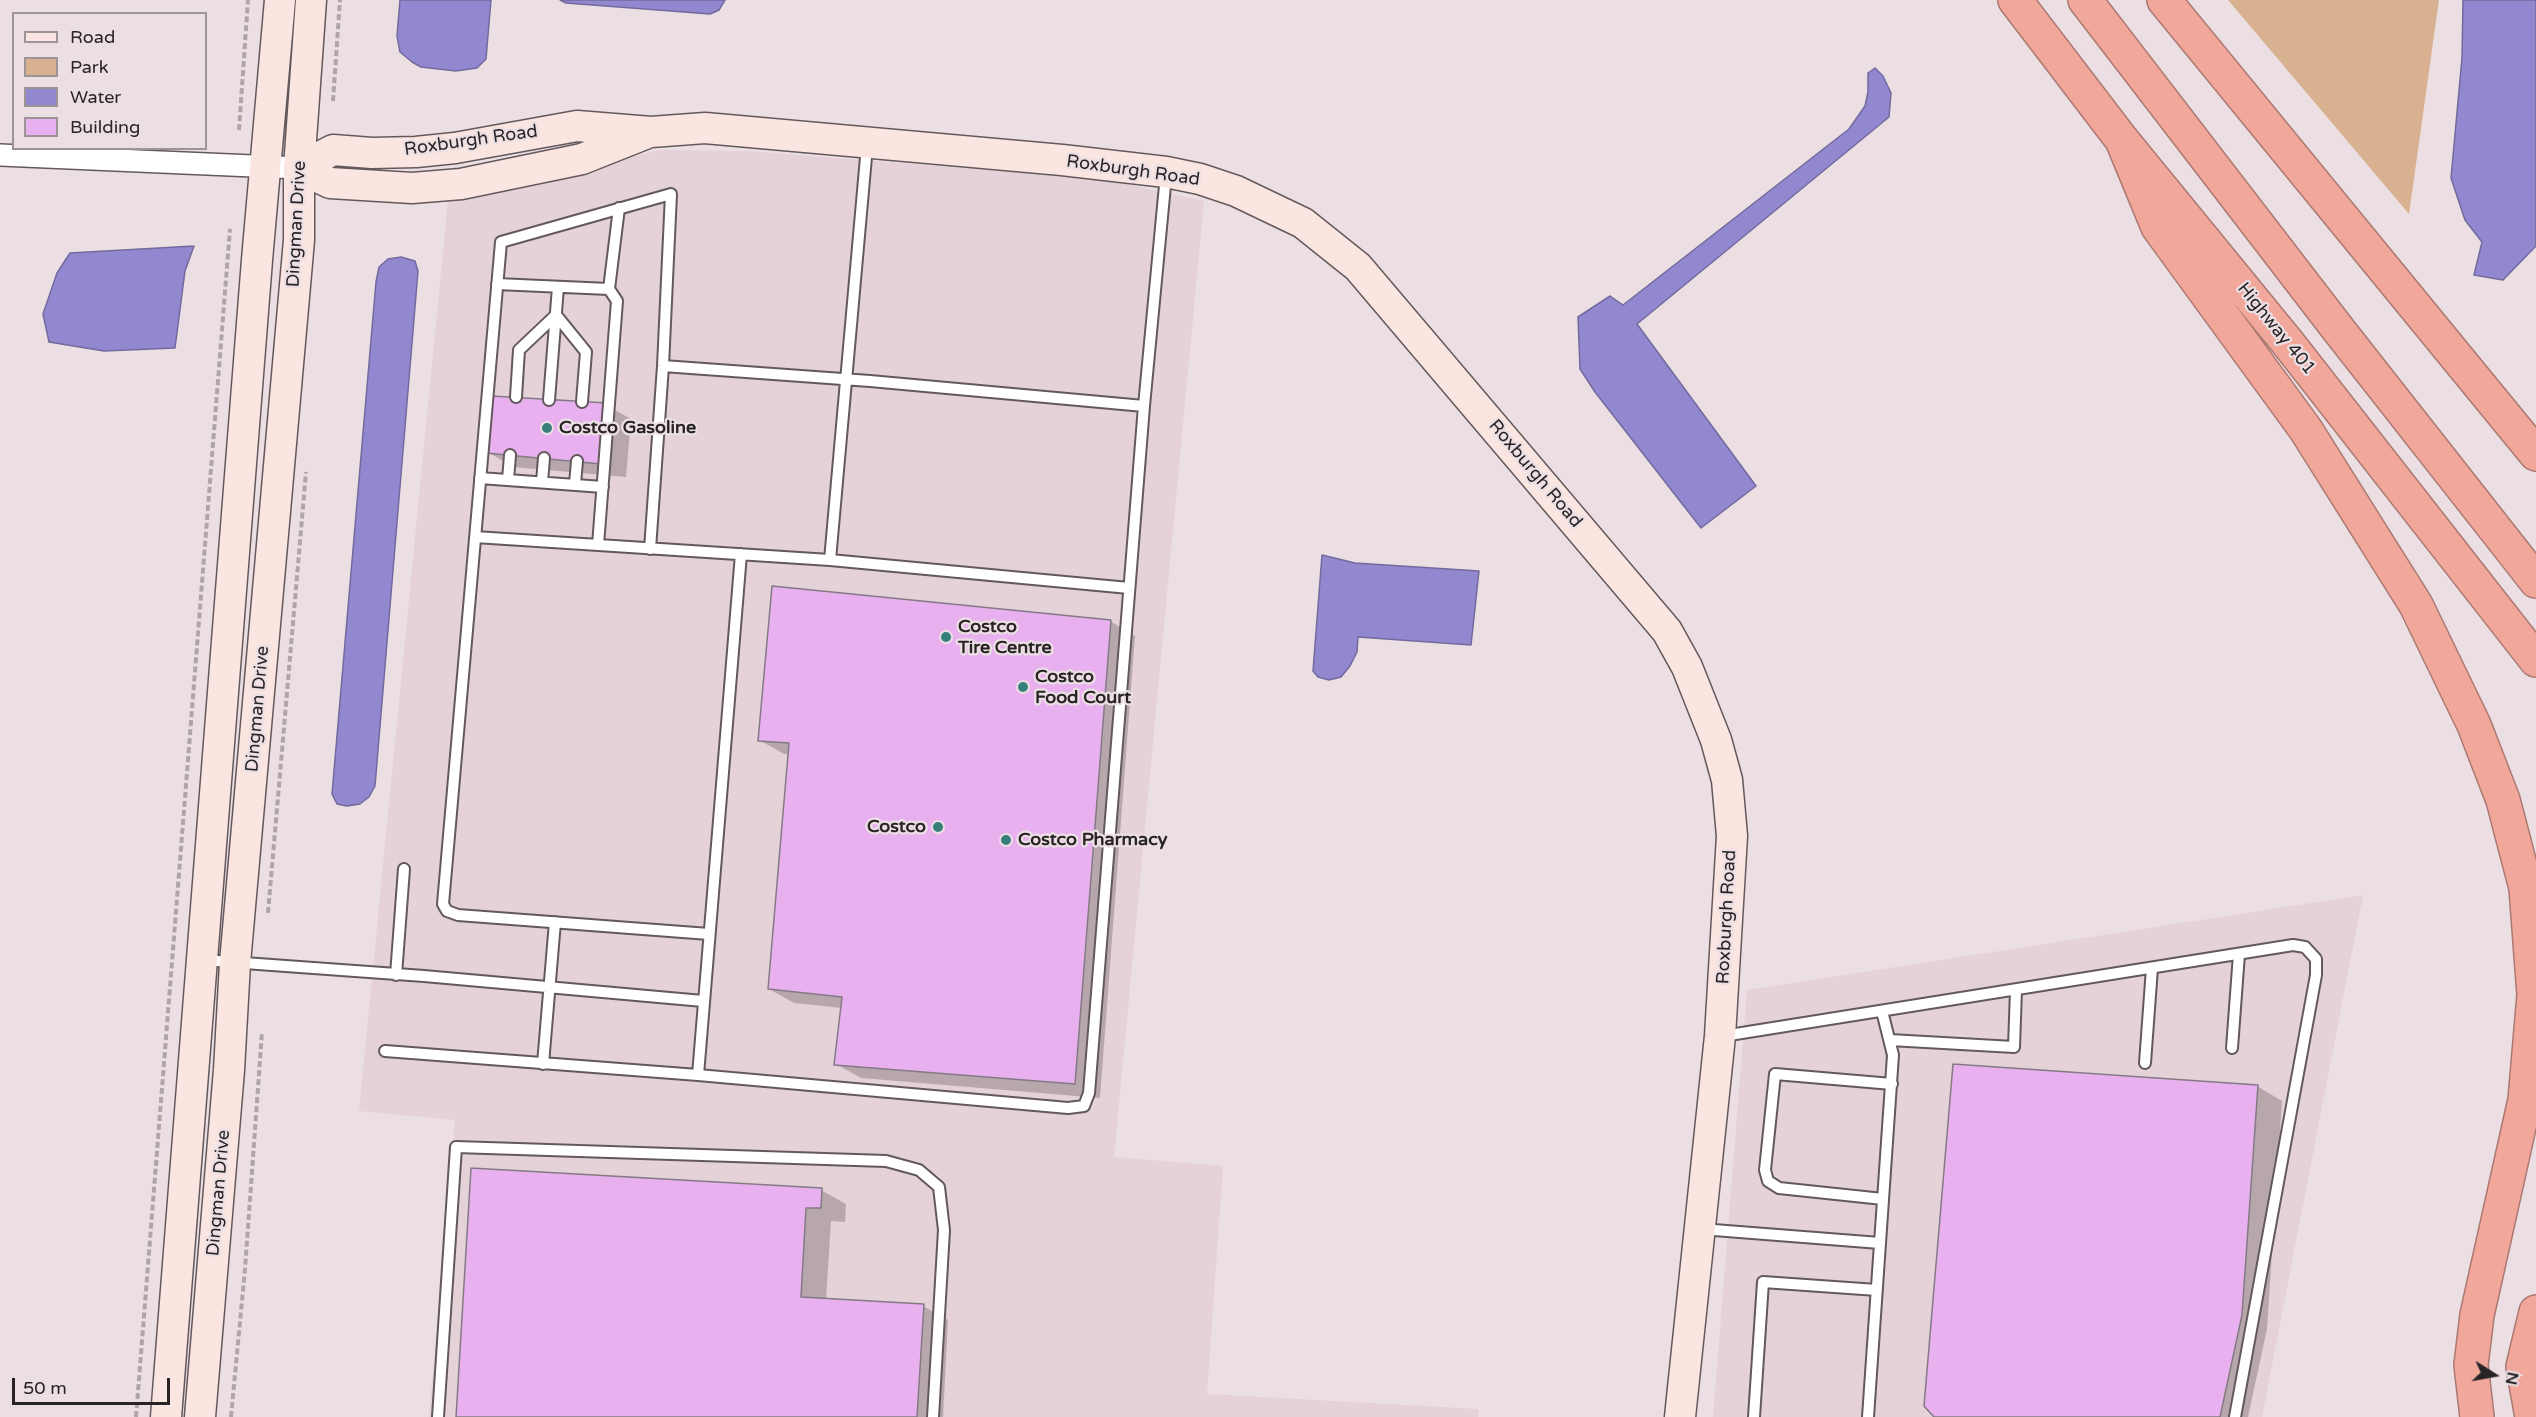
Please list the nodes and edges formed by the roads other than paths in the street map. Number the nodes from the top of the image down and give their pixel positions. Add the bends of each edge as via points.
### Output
1 (280, 0) edge
2 (311, 0) edge
3 (2015, 0) edge
4 (2085, 0) edge
5 (2164, 0) edge
6 (2122, 140) junction
7 (867, 142) junction
8 (8, 155) edge
9 (265, 166) junction
10 (299, 168) junction
11 (1166, 172) junction
12 (619, 208) junction
13 (497, 284) junction
14 (558, 287) junction
15 (609, 289) junction
16 (556, 315) junction
17 (663, 366) junction
18 (846, 379) junction
19 (516, 398) dead end
20 (549, 400) dead end
21 (582, 402) dead end
22 (1144, 406) junction
23 (2536, 454) edge
24 (510, 455) dead end
25 (544, 458) dead end
26 (577, 461) dead end
27 (480, 478) junction
28 (508, 480) junction
29 (542, 482) junction
30 (574, 484) junction
31 (603, 487) junction
32 (475, 537) junction
33 (598, 545) junction
34 (650, 549) junction
35 (741, 554) junction
36 (830, 560) junction
37 (2536, 581) edge
38 (1129, 588) junction
39 (2536, 660) edge
40 (404, 869) dead end
41 (555, 922) junction
42 (709, 934) junction
43 (2239, 954) junction
44 (203, 960) junction
45 (235, 963) junction
46 (2152, 968) junction
47 (396, 975) junction
48 (549, 987) junction
49 (2016, 990) junction
50 (703, 1001) junction
51 (1882, 1011) junction
52 (1720, 1036) junction
53 (1890, 1040) junction
54 (2232, 1047) dead end
55 (385, 1052) dead end
56 (2145, 1062) dead end
57 (543, 1064) junction
58 (698, 1075) junction
59 (1892, 1084) junction
60 (1883, 1199) junction
61 (1700, 1229) junction
62 (1880, 1243) junction
63 (1877, 1290) junction
64 (2536, 1312) edge
65 (166, 1417) edge
66 (200, 1417) edge
67 (438, 1417) edge
68 (933, 1417) edge
69 (1680, 1417) edge
70 (1754, 1417) edge
71 (1868, 1417) edge
72 (2235, 1417) edge
73 (2478, 1417) edge
74 (2532, 1417) edge

1 - 9 main road, Dingman Drive
2 - 10 main road, Dingman Drive
3 - 6 highway, Highway 401
4 - 37 highway
5 - 23 highway
6 - 39 highway, Highway 401 via 2288,343
6 - 73 highway via 2158,227 2306,430 2416,604 2474,725 2503,800 2526,888 2534,995 2525,1100 2477,1315 2471,1365
7 - 10 main road, Roxburgh Road via 705,128 651,132 582,159 461,184 412,188 330,183
7 - 11 main road, Roxburgh Road
7 - 18 lane
8 - 9 street
9 - 10 street
9 - 44 main road, Dingman Drive
10 - 45 main road, Dingman Drive via 299,240
11 - 22 lane
11 - 52 main road, Roxburgh Road via 1236,191 1303,223 1358,267 1667,631 1687,666 1727,780 1732,836
12 - 13 lane via 501,242
12 - 15 lane
12 - 17 lane via 671,194
13 - 14 lane
13 - 27 lane
14 - 15 lane
14 - 16 lane
15 - 31 lane via 617,301
16 - 19 lane via 519,350
16 - 20 lane
16 - 21 lane via 586,352
17 - 18 lane
17 - 34 lane
18 - 22 lane
18 - 36 lane
22 - 38 lane
24 - 28 lane
25 - 29 lane
26 - 30 lane
27 - 28 lane
27 - 32 lane
28 - 29 lane
29 - 30 lane
30 - 31 lane
31 - 33 lane
32 - 33 lane
32 - 41 lane via 443,904 447,911 458,915
33 - 34 lane
34 - 35 lane
35 - 36 lane
35 - 42 lane
36 - 38 lane
38 - 58 lane via 1089,1093 1084,1106 1068,1108
40 - 47 lane
41 - 42 lane
41 - 48 lane
42 - 50 lane
43 - 46 lane
43 - 54 lane
43 - 72 lane via 2305,946 2316,959 2316,975
44 - 45 lane
44 - 65 main road, Dingman Drive
45 - 47 lane
45 - 66 main road, Dingman Drive via 230,1070
46 - 49 lane
46 - 56 lane
47 - 48 lane
48 - 50 lane
48 - 57 lane
49 - 51 lane
49 - 53 lane via 2014,1047
50 - 58 lane
51 - 52 lane
51 - 53 lane
52 - 61 main road, Roxburgh Road
53 - 59 lane
55 - 57 lane
57 - 58 lane
59 - 60 lane
59 - 60 lane via 1775,1074 1765,1170 1768,1181 1779,1188
60 - 62 lane
61 - 62 lane
61 - 69 main road, Roxburgh Road
62 - 63 lane
63 - 70 lane via 1763,1282
63 - 71 lane
64 - 74 highway via 2523,1367
67 - 68 lane via 456,1147 886,1161 919,1170 939,1187 944,1230

